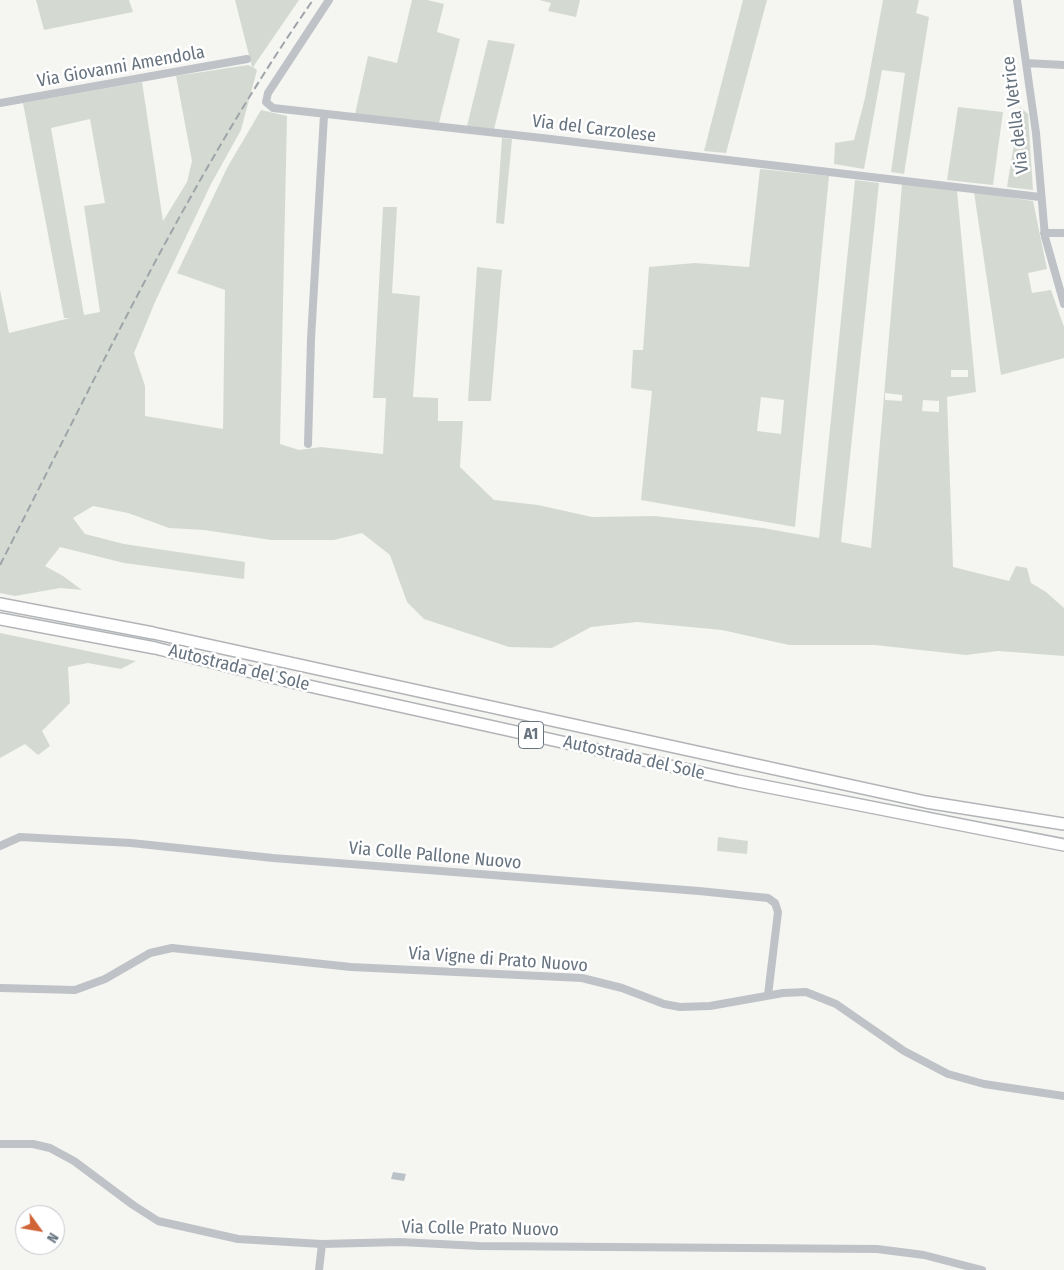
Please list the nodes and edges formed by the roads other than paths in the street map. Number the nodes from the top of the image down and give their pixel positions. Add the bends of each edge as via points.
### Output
1 (329, 0) edge
2 (1017, 0) edge
3 (247, 59) dead end
4 (1026, 63) junction
5 (1064, 65) edge
6 (0, 103) edge
7 (324, 115) junction
8 (1040, 196) junction
9 (1044, 233) junction
10 (1064, 233) edge
11 (1064, 304) edge
12 (308, 444) dead end
13 (0, 604) edge
14 (0, 619) edge
15 (1064, 824) edge
16 (0, 846) edge
17 (1064, 846) edge
18 (0, 988) edge
19 (768, 995) junction
20 (1064, 1096) edge
21 (0, 1144) edge
22 (322, 1244) junction
23 (319, 1270) edge
24 (982, 1270) edge

1 - 7 street, Via del Carzolese via 266,100 275,109
2 - 4 street, Via della Vetrice
3 - 6 street, Via Giovanni Amendola
4 - 5 street
4 - 8 street, Via della Vetrice via 1036,133
7 - 8 street, Via del Carzolese
7 - 12 street
8 - 9 street, Via della Vetrice
9 - 10 street
9 - 11 street, Via della Vetrice
13 - 15 highway, Autostrada del Sole / A1 via 153,633 926,802
14 - 17 highway, Autostrada del Sole / A1 via 155,648 738,782
16 - 19 street, Via Colle Pallone Nuovo via 20,837 131,843 282,859 768,898 776,905 778,913
18 - 19 street, Via Vigne di Prato Nuovo via 75,990 105,980 150,953 179,948 351,967 582,978 680,1006 729,1003
19 - 20 street, Via Vigne di Prato Nuovo via 806,992 836,1004 904,1051 948,1074 984,1084
21 - 22 street, Via Colle Prato Nuovo via 33,1144 58,1151 133,1205 164,1223 238,1239
22 - 23 street
22 - 24 street, Via Colle Prato Nuovo via 400,1242 479,1246 877,1249 924,1255

